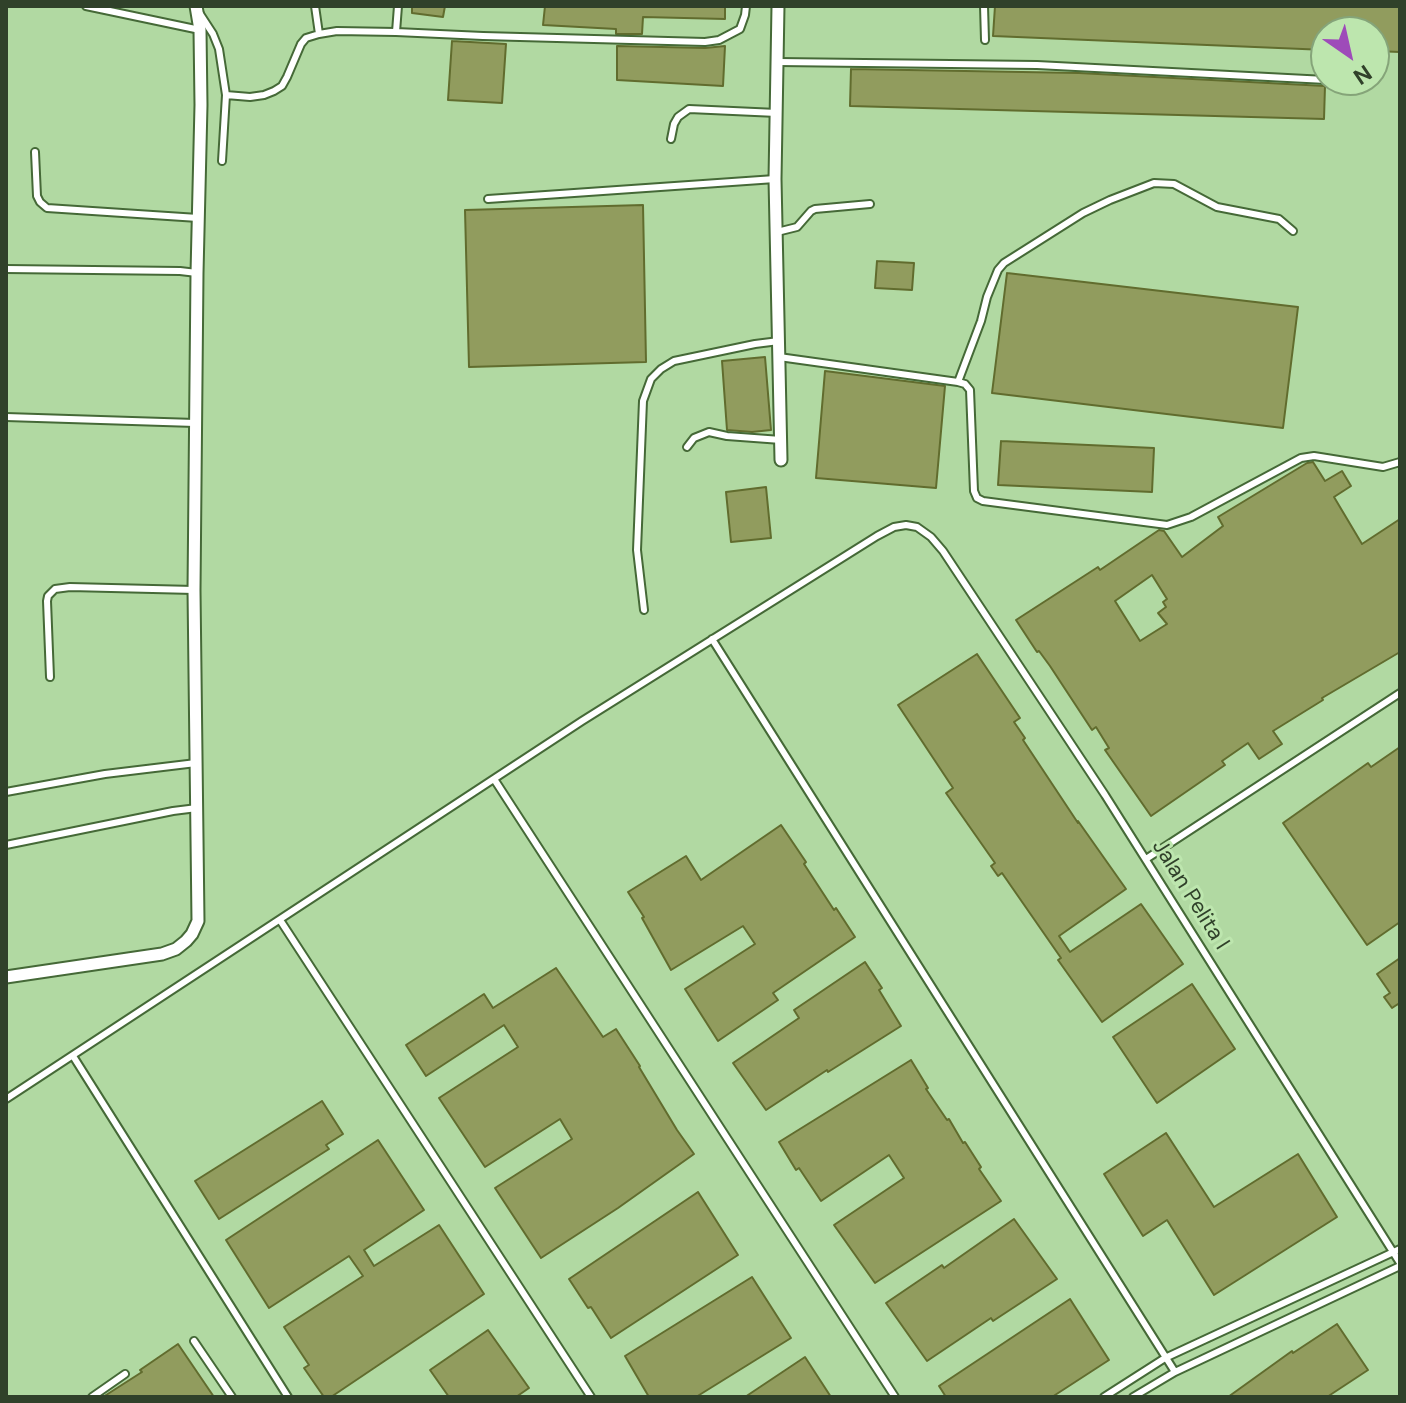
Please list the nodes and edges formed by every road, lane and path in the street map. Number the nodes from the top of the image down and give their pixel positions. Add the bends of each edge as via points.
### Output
1 (86, 6) edge
2 (315, 6) edge
3 (398, 6) edge
4 (746, 6) edge
5 (778, 6) edge
6 (984, 6) edge
7 (196, 7) edge
8 (200, 30) junction
9 (396, 32) junction
10 (319, 34) junction
11 (985, 40) dead end
12 (778, 62) junction
13 (1310, 79) edge
14 (226, 95) junction
15 (777, 113) junction
16 (671, 139) dead end
17 (35, 152) dead end
18 (222, 161) dead end
19 (775, 179) junction
20 (488, 199) dead end
21 (870, 204) dead end
22 (198, 218) junction
23 (1293, 231) dead end
24 (777, 232) junction
25 (6, 269) edge
26 (197, 273) junction
27 (779, 341) junction
28 (779, 357) junction
29 (958, 382) junction
30 (6, 417) edge
31 (195, 423) junction
32 (781, 440) junction
33 (687, 447) dead end
34 (781, 460) dead end
35 (1400, 462) edge
36 (194, 590) junction
37 (644, 610) dead end
38 (712, 639) junction
39 (50, 677) dead end
40 (1400, 693) edge
41 (196, 763) junction
42 (494, 779) junction
43 (6, 792) edge
44 (197, 808) junction
45 (6, 845) edge
46 (1146, 859) junction
47 (280, 920) junction
48 (6, 977) edge
49 (73, 1056) junction
50 (6, 1099) edge
51 (1397, 1250) edge
52 (1400, 1264) edge
53 (194, 1341) dead end
54 (1165, 1358) junction
55 (1175, 1372) junction
56 (125, 1374) dead end
57 (92, 1397) edge
58 (232, 1397) edge
59 (288, 1397) edge
60 (591, 1397) edge
61 (895, 1397) edge
62 (1104, 1397) edge
63 (1133, 1397) edge

1 - 8 lane
2 - 10 lane
3 - 9 lane
4 - 9 lane via 740,29 705,42
5 - 12 street
6 - 11 lane
7 - 8 street
7 - 14 lane via 219,49
8 - 22 street
9 - 10 lane
10 - 14 lane via 301,44 282,86 264,95
12 - 13 lane via 1037,65
12 - 15 street
14 - 18 lane
15 - 16 lane via 689,109 678,117
15 - 19 street
17 - 22 lane via 37,196 47,208
19 - 20 lane
19 - 24 street
21 - 24 lane via 815,209 797,227
22 - 26 street
23 - 29 lane via 1279,219 1217,207 1174,184 1154,183 1110,200 998,270
24 - 27 street
25 - 26 lane
26 - 31 street
27 - 28 street
27 - 37 lane via 674,361 651,379 643,401 637,550
28 - 29 lane
28 - 32 street
29 - 35 lane via 970,390 974,491 983,501 1167,525 1301,458 1383,467
30 - 31 lane
31 - 36 street
32 - 33 lane via 709,432
32 - 34 street
36 - 39 lane via 55,589 47,601
36 - 41 street
38 - 42 lane, Jalan Pelita I
38 - 46 lane, Jalan Pelita I via 877,536 894,527 917,527 943,551
38 - 54 lane
40 - 46 lane
41 - 43 lane
41 - 44 street
42 - 47 lane, Jalan Pelita I
42 - 61 lane
44 - 45 lane
44 - 48 street via 198,921 186,941 162,954
46 - 51 lane, Jalan Pelita I
47 - 49 lane, Jalan Pelita I
47 - 60 lane
49 - 50 lane, Jalan Pelita I
49 - 59 lane
51 - 52 lane, Jalan Pelita I
51 - 54 lane
52 - 55 lane
53 - 58 lane
54 - 55 lane
54 - 62 lane
55 - 63 lane
56 - 57 lane

